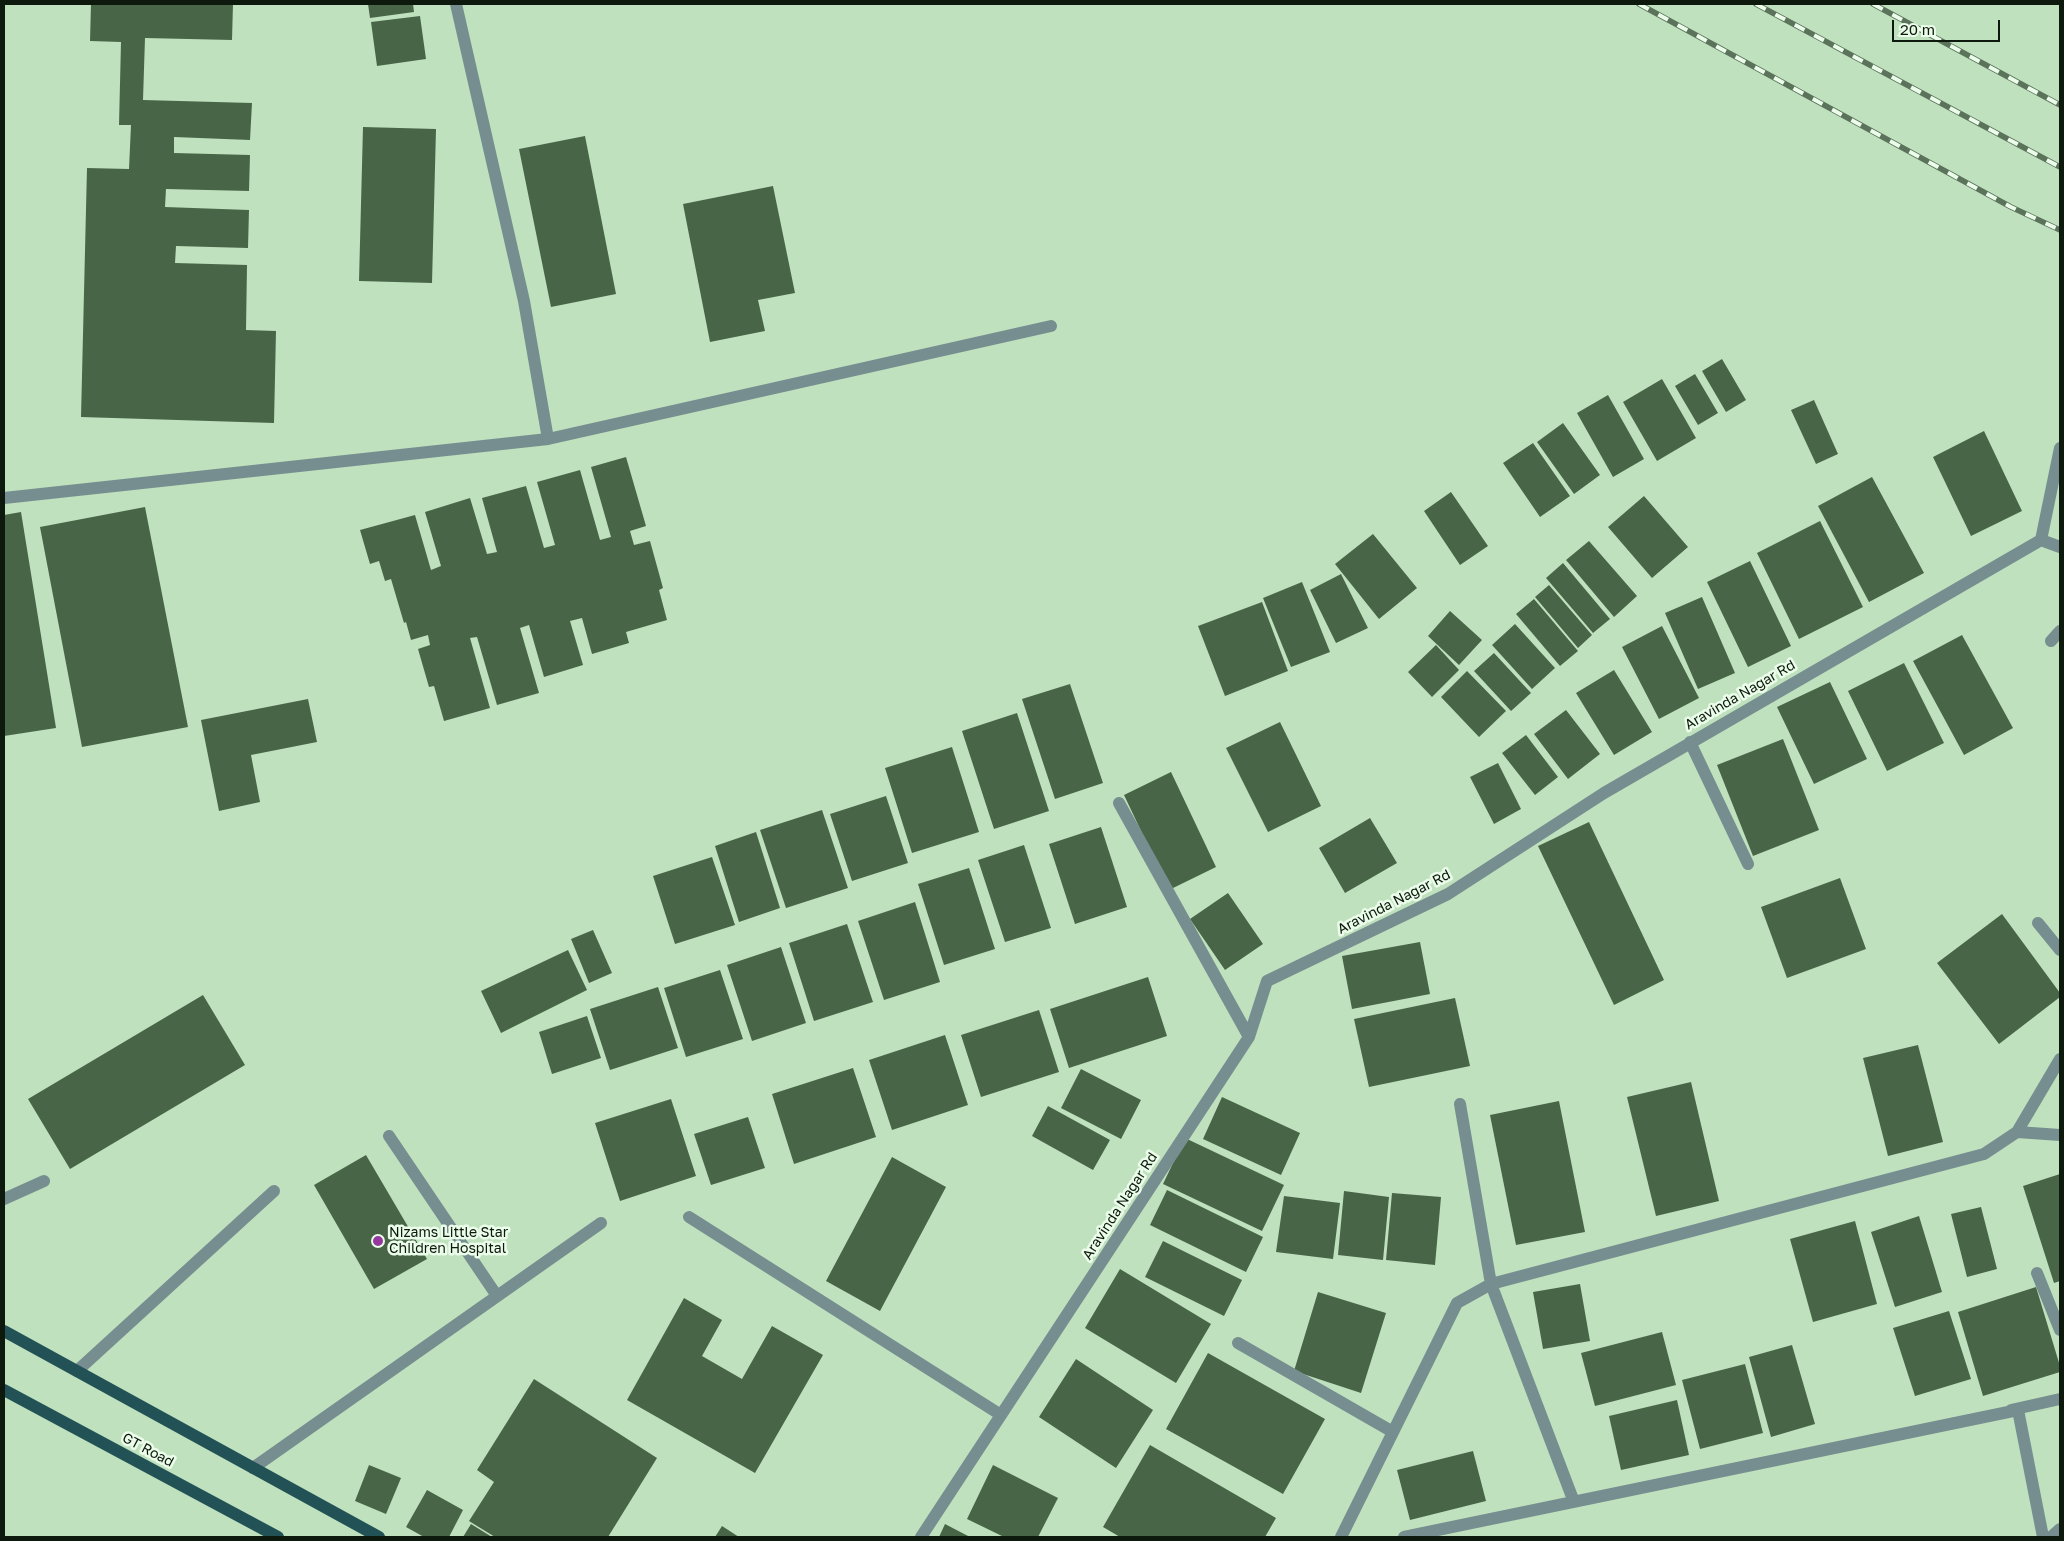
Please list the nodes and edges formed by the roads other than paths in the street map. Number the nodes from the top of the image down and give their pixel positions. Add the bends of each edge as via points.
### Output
1 (456, 4) edge
2 (1051, 326) dead end
3 (548, 438) junction
4 (2060, 448) edge
5 (4, 498) edge
6 (2041, 540) junction
7 (2060, 547) edge
8 (2060, 631) edge
9 (2051, 641) dead end
10 (1690, 742) junction
11 (1118, 803) dead end
12 (1748, 864) dead end
13 (2038, 923) dead end
14 (2060, 950) edge
15 (1249, 1037) junction
16 (2060, 1059) edge
17 (1460, 1104) dead end
18 (2017, 1132) junction
19 (2060, 1135) edge
20 (389, 1136) dead end
21 (44, 1181) dead end
22 (274, 1192) dead end
23 (4, 1199) edge
24 (688, 1218) dead end
25 (601, 1223) dead end
26 (2037, 1273) dead end
27 (1491, 1284) junction
28 (497, 1296) junction
29 (2060, 1330) edge
30 (4, 1331) edge
31 (1238, 1343) dead end
32 (76, 1371) junction
33 (4, 1390) edge
34 (2060, 1399) edge
35 (1001, 1415) junction
36 (1991, 1415) junction
37 (1394, 1432) junction
38 (253, 1468) junction
39 (1574, 1502) junction
40 (2060, 1529) edge
41 (278, 1537) edge
42 (379, 1537) edge
43 (921, 1537) edge
44 (1342, 1537) edge
45 (1404, 1537) edge
46 (2043, 1537) edge
47 (2051, 1537) edge

1 - 3 street via 524,302
2 - 3 street
3 - 5 street
4 - 6 street
6 - 7 street
6 - 10 street, Aravinda Nagar Rd
8 - 9 street
10 - 12 street
10 - 15 street, Aravinda Nagar Rd via 1604,793 1448,894 1267,981
11 - 15 street
13 - 14 street
15 - 35 street, Aravinda Nagar Rd
16 - 18 street
17 - 27 street
18 - 19 street
18 - 27 street via 1984,1154
20 - 28 street
21 - 23 street
22 - 32 street
24 - 35 street
25 - 28 street
26 - 29 street
27 - 37 street via 1456,1303
27 - 39 street
28 - 38 street
30 - 32 main road
31 - 37 street
32 - 38 main road
33 - 41 main road, GT Road
34 - 36 street
35 - 43 street, Aravinda Nagar Rd
36 - 39 street
36 - 46 street via 2018,1410
37 - 44 street
38 - 42 main road
39 - 45 street
40 - 47 street

